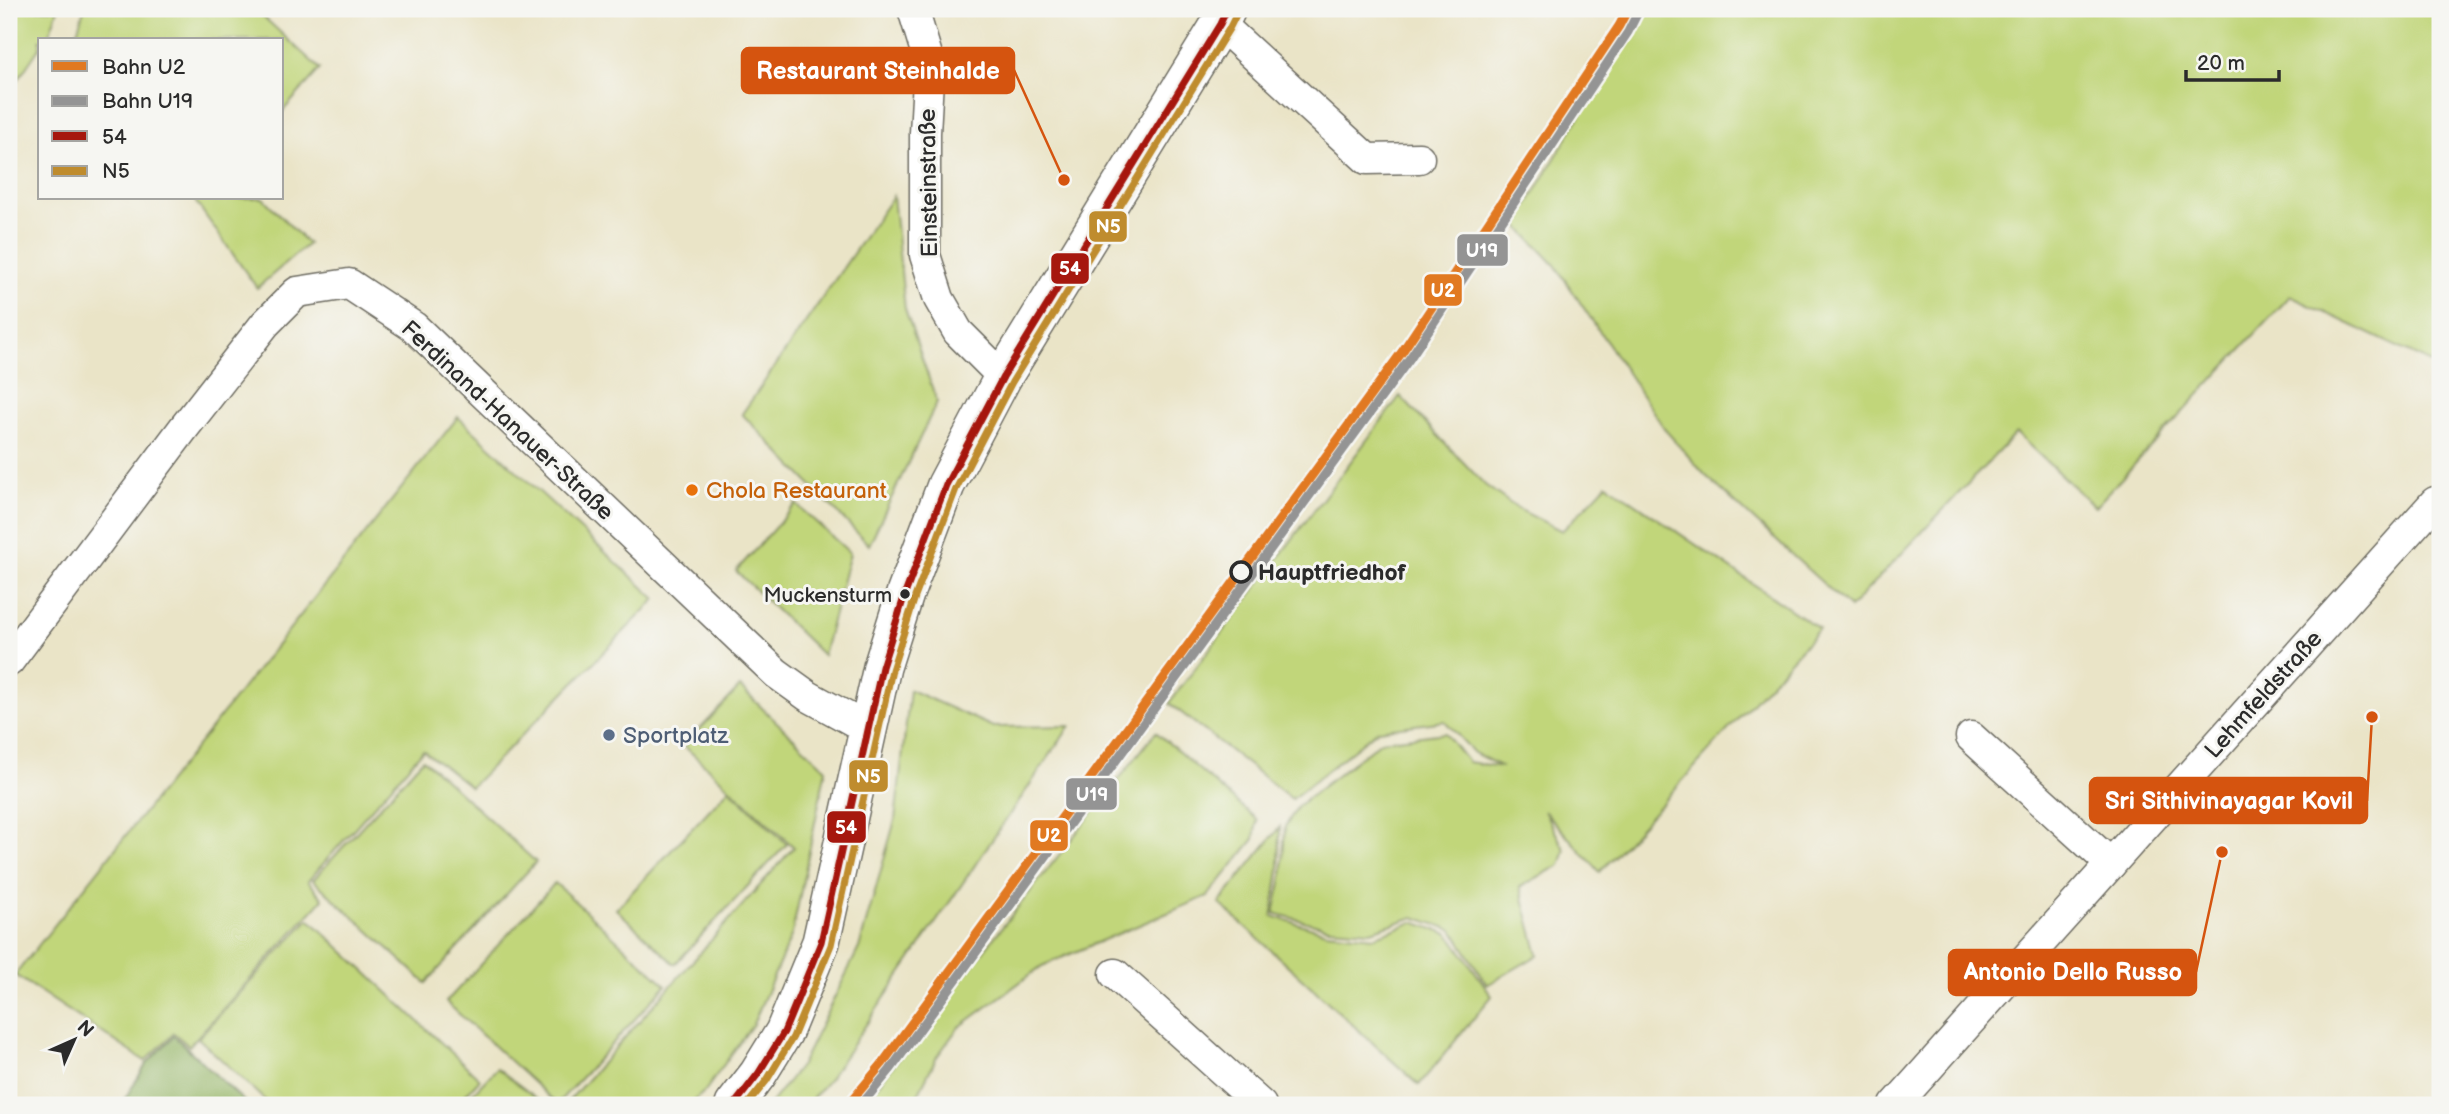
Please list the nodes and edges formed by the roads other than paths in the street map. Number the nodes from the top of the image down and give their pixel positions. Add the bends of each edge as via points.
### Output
1 (913, 9) edge
2 (1223, 17) edge
3 (1419, 158) dead end
4 (1003, 377) junction
5 (2435, 502) dead end
6 (9, 661) edge
7 (870, 730) junction
8 (1971, 737) dead end
9 (2111, 863) junction
10 (1115, 974) dead end
11 (734, 1105) edge
12 (1261, 1105) edge
13 (1895, 1105) edge

1 - 4 street, Einsteinstraße via 929,62 925,254 939,299 958,332
2 - 3 street via 1367,159
2 - 4 street
4 - 7 street via 946,485 882,667
5 - 9 street, Lehmfeldstraße
6 - 7 street, Ferdinand-Hanauer-Straße via 265,324 297,292 349,284 414,327 776,673
7 - 11 street via 821,942 784,1031
8 - 9 street
9 - 13 street, Lehmfeldstraße
10 - 12 street

